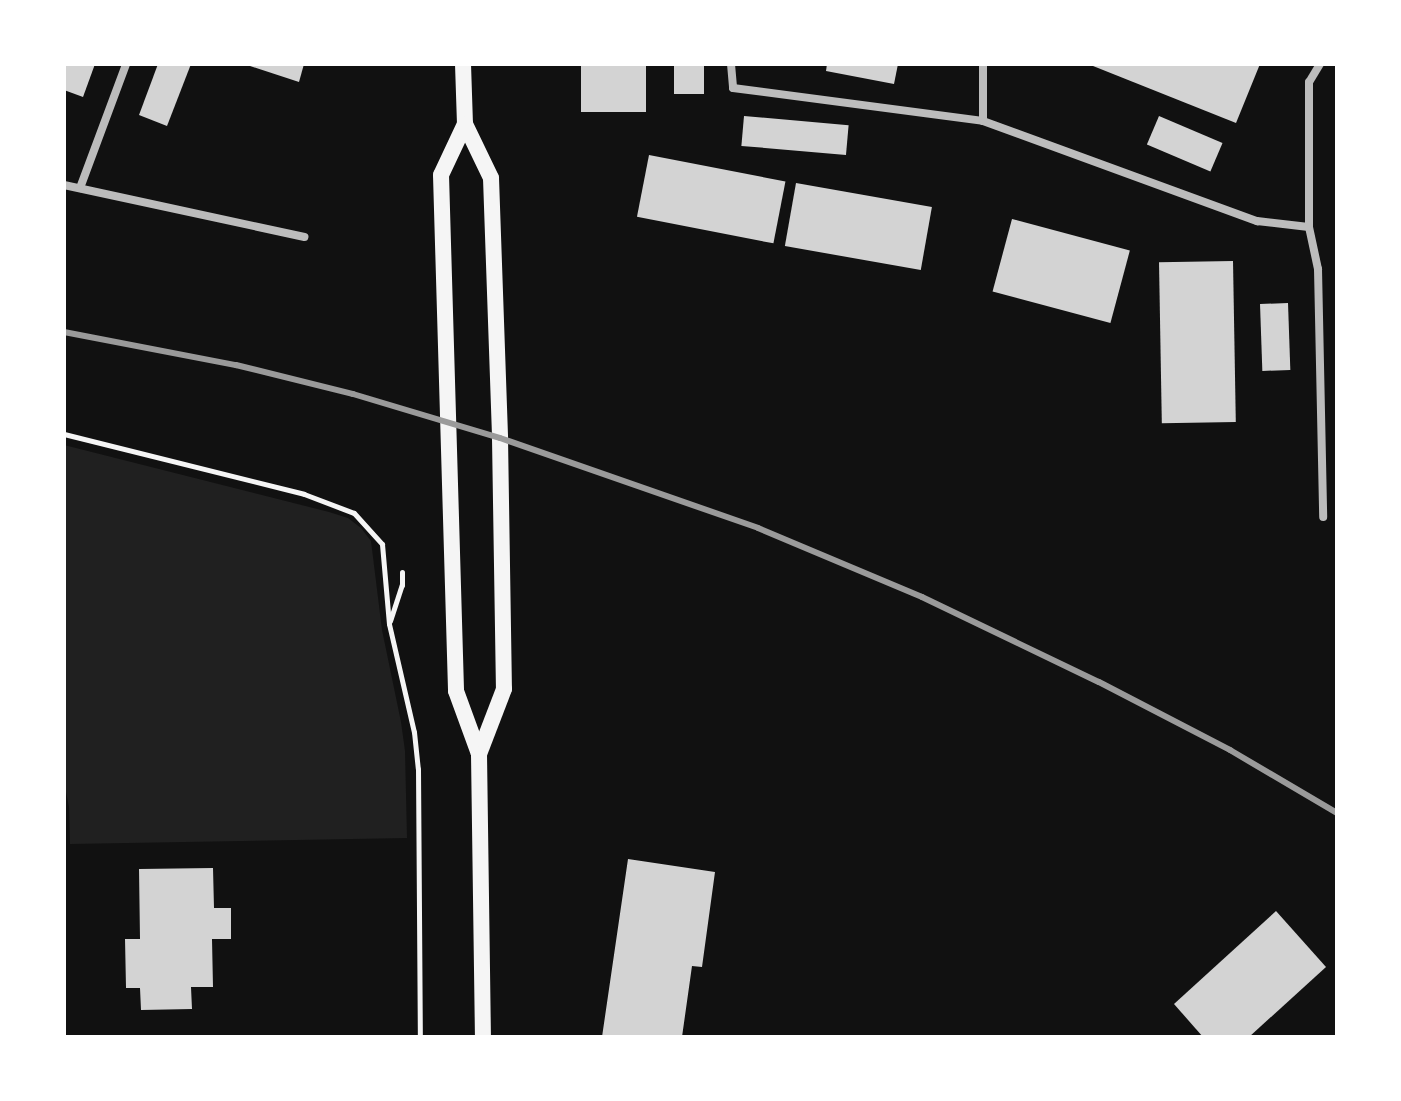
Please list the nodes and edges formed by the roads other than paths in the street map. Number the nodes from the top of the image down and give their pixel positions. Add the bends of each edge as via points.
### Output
1 (126, 64) edge
2 (463, 64) edge
3 (731, 64) edge
4 (983, 64) edge
5 (1320, 64) edge
6 (983, 121) junction
7 (465, 124) junction
8 (64, 185) edge
9 (80, 188) junction
10 (1309, 227) junction
11 (304, 237) dead end
12 (1323, 517) dead end
13 (479, 754) junction
14 (483, 1037) edge

1 - 9 street
2 - 7 main road
3 - 6 street via 733,88
4 - 6 street
5 - 10 street via 1309,82
6 - 10 street via 1257,221
7 - 13 main road via 441,175 456,691
7 - 13 main road via 491,178 500,438 504,689
8 - 9 street
9 - 11 street
10 - 12 street via 1318,269
13 - 14 main road

